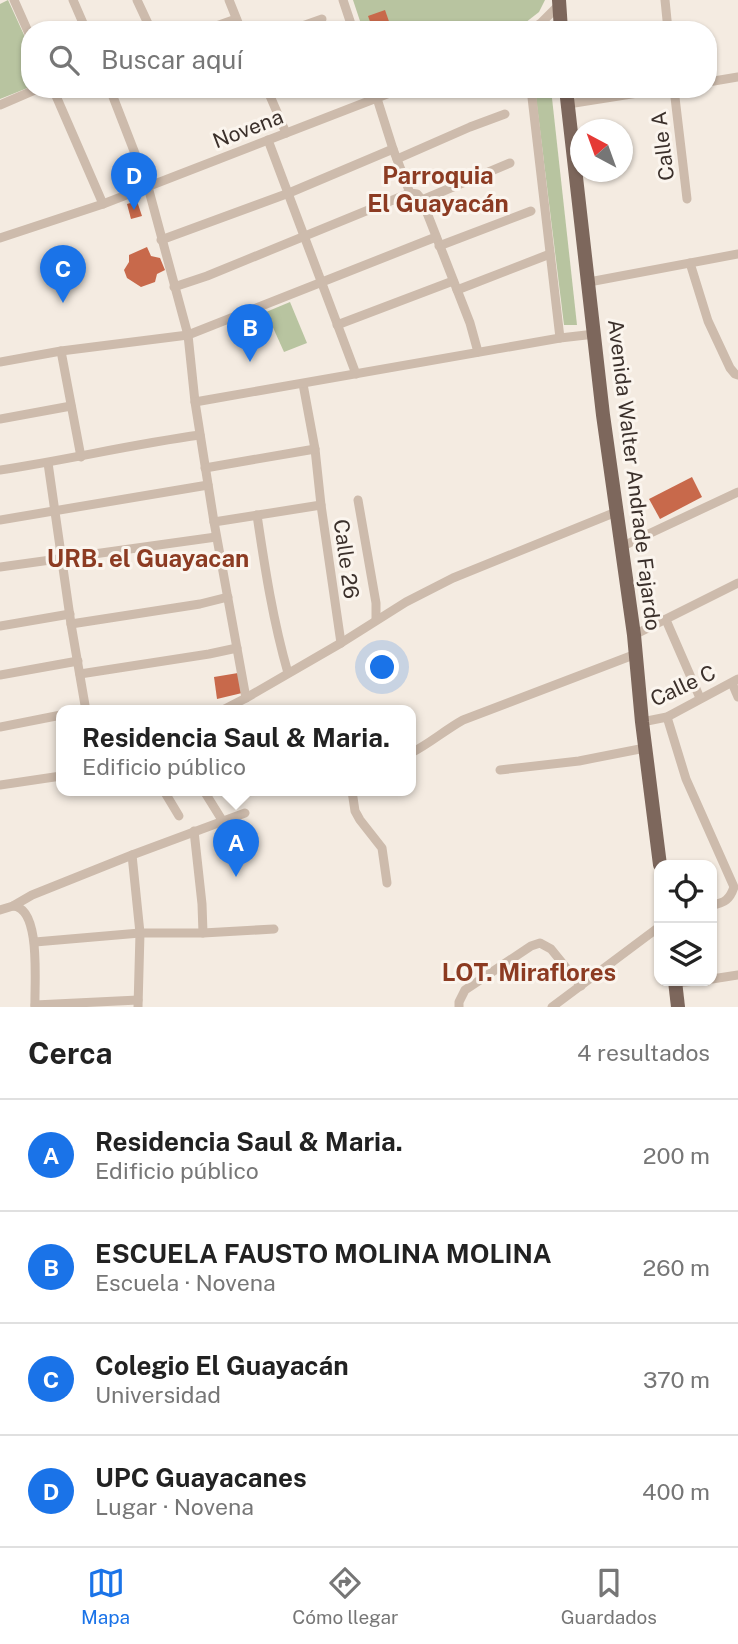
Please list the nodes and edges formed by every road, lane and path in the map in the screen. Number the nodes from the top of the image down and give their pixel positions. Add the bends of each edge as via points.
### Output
1 (14, 0) edge
2 (73, 0) edge
3 (137, 0) edge
4 (229, 0) edge
5 (343, 0) edge
6 (665, 0) edge
7 (559, 2) edge
8 (236, 19) joint
9 (323, 19) dead end
10 (23, 21) edge
11 (82, 21) edge
12 (147, 21) edge
13 (230, 21) edge
14 (317, 21) edge
15 (351, 21) edge
16 (543, 21) edge
17 (560, 21) edge
18 (667, 21) edge
19 (738, 78) edge
20 (717, 81) edge
21 (21, 96) edge
22 (57, 98) edge
23 (113, 98) edge
24 (271, 98) edge
25 (532, 98) edge
26 (567, 98) edge
27 (675, 98) edge
28 (378, 99) joint
29 (0, 105) edge
30 (505, 114) dead end
31 (285, 133) junction
32 (268, 140) junction
33 (393, 149) junction
34 (397, 159) junction
35 (510, 163) dead end
36 (148, 187) junction
37 (410, 192) junction
38 (289, 193) junction
39 (687, 199) dead end
40 (422, 200) junction
41 (103, 204) junction
42 (531, 211) dead end
43 (1, 235) edge
44 (304, 235) junction
45 (161, 240) junction
46 (437, 242) junction
47 (550, 254) junction
48 (738, 254) edge
49 (690, 263) junction
50 (589, 282) junction
51 (323, 283) junction
52 (455, 286) junction
53 (174, 287) junction
54 (337, 324) junction
55 (595, 334) junction
56 (188, 335) junction
57 (560, 338) junction
58 (61, 351) junction
59 (478, 352) junction
60 (0, 362) edge
61 (356, 374) junction
62 (738, 374) edge
63 (303, 384) junction
64 (195, 402) junction
65 (71, 406) junction
66 (0, 419) edge
67 (200, 435) junction
68 (315, 449) junction
69 (80, 457) junction
70 (48, 463) junction
71 (205, 468) junction
72 (0, 470) edge
73 (208, 485) junction
74 (738, 492) edge
75 (358, 500) dead end
76 (321, 505) junction
77 (55, 511) junction
78 (616, 512) junction
79 (257, 515) junction
80 (0, 520) edge
81 (214, 522) junction
82 (216, 537) junction
83 (622, 546) junction
84 (62, 558) junction
85 (0, 567) edge
86 (738, 583) edge
87 (228, 597) junction
88 (71, 619) junction
89 (376, 620) junction
90 (666, 620) junction
91 (0, 626) edge
92 (634, 635) junction
93 (341, 643) junction
94 (237, 648) junction
95 (635, 654) junction
96 (78, 662) junction
97 (288, 673) junction
98 (80, 674) junction
99 (0, 676) edge
100 (735, 681) edge
101 (738, 697) edge
102 (246, 698) junction
103 (700, 698) junction
104 (83, 705) edge
105 (232, 705) edge
106 (56, 716) edge
107 (667, 717) junction
108 (642, 722) junction
109 (0, 727) edge
110 (645, 748) junction
111 (416, 750) edge
112 (500, 770) dead end
113 (56, 777) edge
114 (0, 785) edge
115 (167, 796) edge
116 (207, 796) edge
117 (353, 796) edge
118 (245, 813) dead end
119 (179, 816) dead end
120 (222, 820) junction
121 (194, 831) junction
122 (132, 855) junction
123 (659, 860) edge
124 (387, 883) dead end
125 (717, 904) edge
126 (13, 906) junction
127 (0, 910) edge
128 (274, 929) dead end
129 (654, 931) edge
130 (139, 933) junction
131 (203, 933) junction
132 (34, 943) junction
133 (738, 975) edge
134 (717, 978) edge
135 (581, 986) junction
136 (675, 986) edge
137 (138, 1003) edge
138 (35, 1006) edge
139 (459, 1007) edge
140 (552, 1007) edge
141 (678, 1007) edge

1 - 10 street
2 - 11 street
3 - 12 street
4 - 8 street
5 - 15 street
6 - 18 street
7 - 16 street
7 - 17 main road
8 - 13 street
9 - 14 street
19 - 20 street
21 - 29 street
22 - 41 street
23 - 36 street
24 - 31 street
25 - 47 street
26 - 50 main road, Avenida Walter Andrade Fajardo
27 - 39 street, Calle A
28 - 31 street, Novena
28 - 33 street
30 - 34 street
31 - 32 street, Novena
32 - 36 street, Novena
32 - 38 street
33 - 34 street
33 - 38 street
34 - 37 street
35 - 40 street
36 - 41 street, Novena
36 - 45 street
37 - 40 street
37 - 44 street
38 - 44 street
38 - 45 street
40 - 46 street
41 - 43 street, Novena
42 - 46 street
44 - 51 street
44 - 53 street
45 - 53 street
46 - 51 street
46 - 52 street
47 - 52 street
47 - 57 street
48 - 49 street
49 - 50 street
49 - 62 street via 708,321 730,368
50 - 55 main road, Avenida Walter Andrade Fajardo
51 - 54 street
51 - 56 street
52 - 54 street
52 - 59 street
53 - 56 street
54 - 61 street
55 - 57 street
55 - 78 main road, Avenida Walter Andrade Fajardo
56 - 58 street
56 - 64 street
57 - 59 street
58 - 60 street
58 - 65 street
59 - 61 street
61 - 63 street
63 - 64 street
63 - 68 street
64 - 67 street
65 - 66 street
65 - 69 street
67 - 69 street
67 - 71 street
68 - 71 street
68 - 76 street
69 - 70 street
70 - 72 street
70 - 77 street
71 - 73 street
73 - 77 street
73 - 81 street
74 - 83 street
75 - 89 street
76 - 79 street, Calle 26
76 - 93 street, Calle 26
77 - 80 street
77 - 84 street
78 - 83 main road, Avenida Walter Andrade Fajardo
78 - 89 street via 453,578
79 - 81 street, Calle 26
79 - 97 street
81 - 82 street
82 - 84 street
82 - 87 street
83 - 92 main road, Avenida Walter Andrade Fajardo
84 - 85 street
84 - 88 street
86 - 90 street
87 - 88 street
87 - 94 street
88 - 91 street
88 - 96 street
89 - 93 street
90 - 92 street
90 - 103 street
92 - 95 main road, Avenida Walter Andrade Fajardo
93 - 97 street
94 - 98 street
94 - 102 street
95 - 108 main road, Avenida Walter Andrade Fajardo
95 - 111 street via 463,720
96 - 98 street
96 - 99 street
97 - 102 street
98 - 104 street
100 - 101 street
100 - 103 street, Calle C
102 - 105 street
103 - 107 street, Calle C
106 - 109 street
107 - 108 street, Calle C
107 - 125 street via 686,779 734,887 730,896
108 - 110 main road, Avenida Walter Andrade Fajardo
110 - 112 street
110 - 123 main road, Avenida Walter Andrade Fajardo
113 - 114 street
115 - 119 street
116 - 120 street
117 - 124 street via 360,820 382,848
118 - 120 street
120 - 121 street
121 - 122 street
121 - 131 street
122 - 126 street
122 - 130 street
126 - 127 street
126 - 132 street via 29,919
128 - 131 street
129 - 135 street
130 - 131 street
130 - 132 street
130 - 137 street
132 - 138 street
133 - 134 street
135 - 139 street via 551,949 540,943 465,990
135 - 140 street
136 - 141 main road
137 - 138 street

